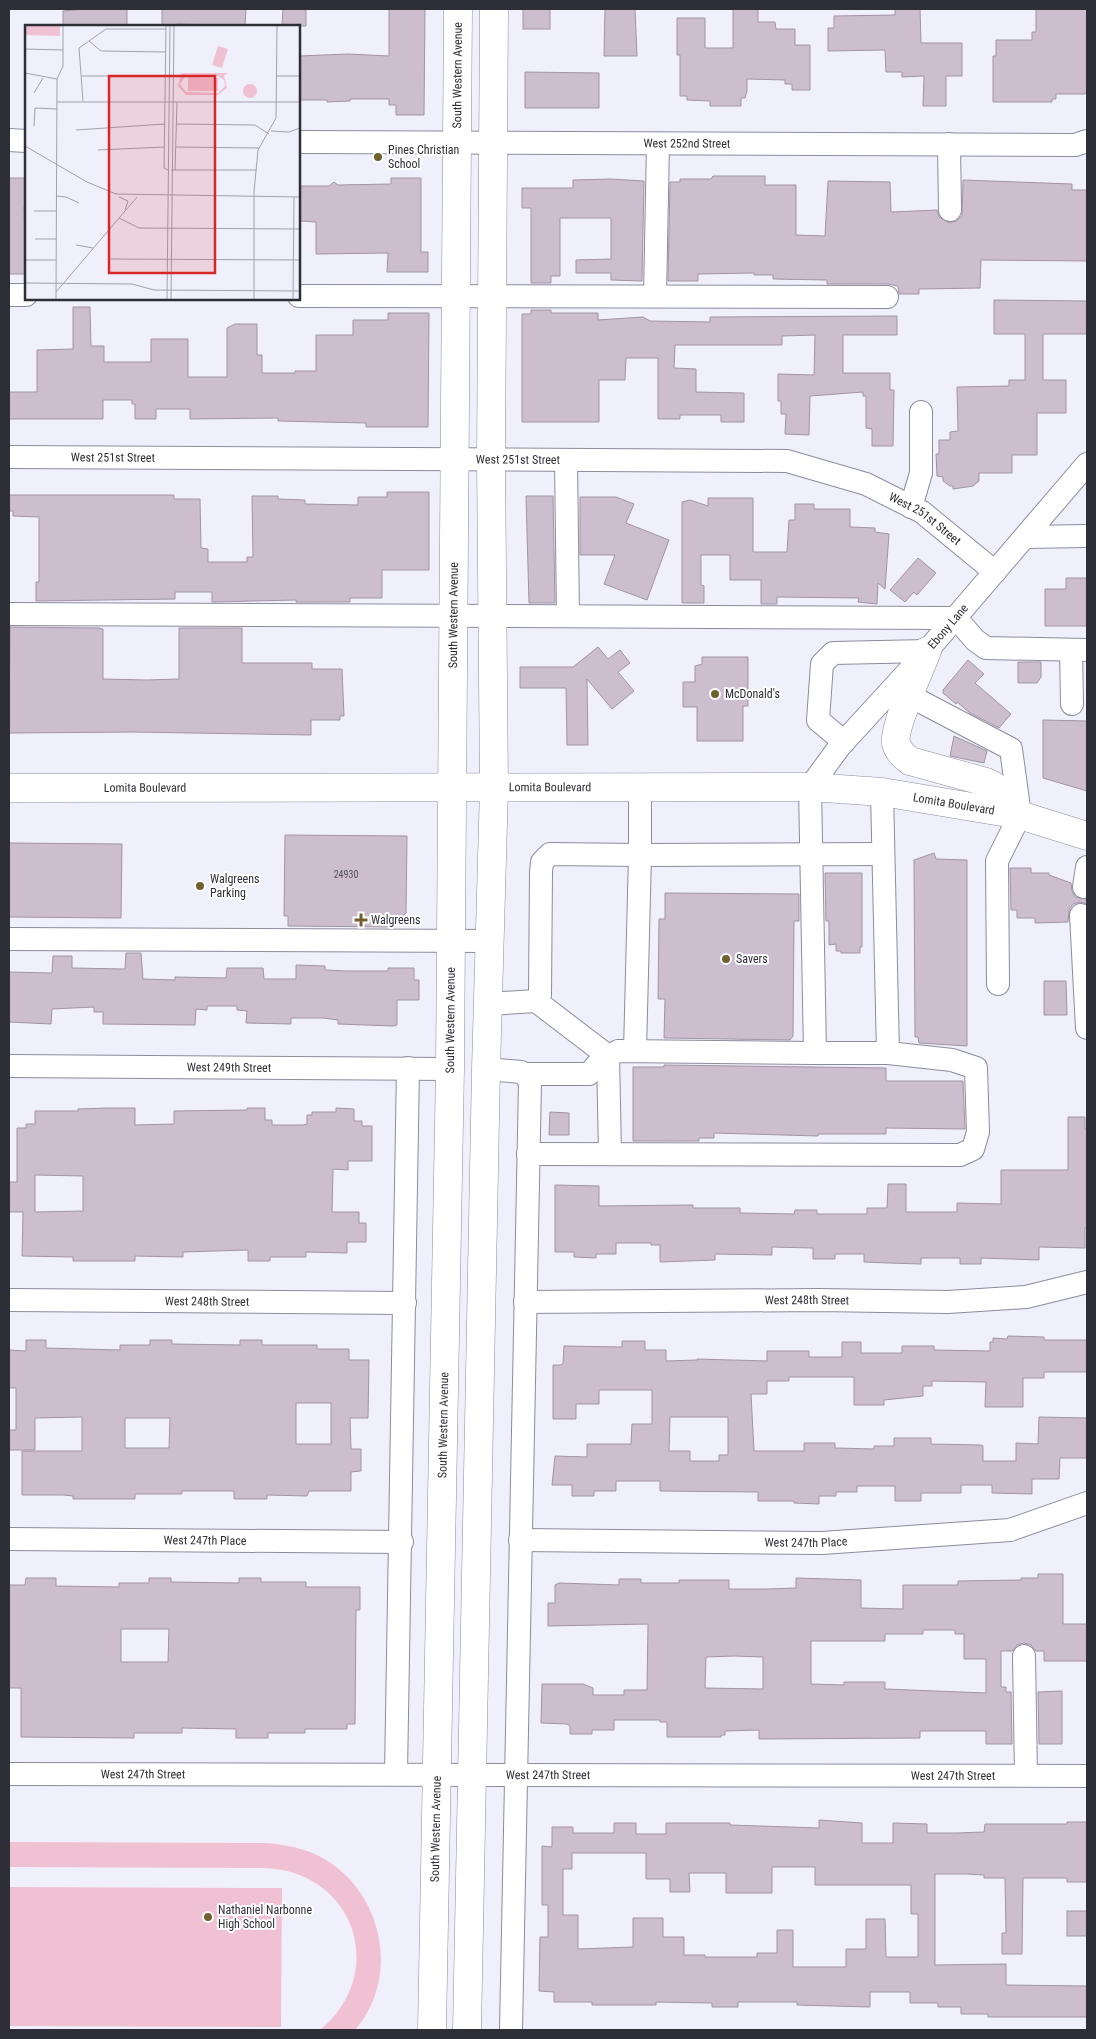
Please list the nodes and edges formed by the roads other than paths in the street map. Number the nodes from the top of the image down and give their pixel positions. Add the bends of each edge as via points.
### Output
1 (458, 9) edge
2 (494, 9) edge
3 (9, 140) edge
4 (25, 140) edge
5 (300, 142) edge
6 (456, 143) junction
7 (1081, 143) edge
8 (494, 144) junction
9 (658, 144) junction
10 (949, 144) junction
11 (950, 210) dead end
12 (9, 295) edge
13 (25, 295) edge
14 (300, 296) edge
15 (455, 296) junction
16 (494, 296) junction
17 (655, 296) junction
18 (887, 297) dead end
19 (921, 412) dead end
20 (9, 457) edge
21 (455, 460) junction
22 (491, 460) junction
23 (566, 460) junction
24 (1087, 464) edge
25 (911, 507) junction
26 (1087, 536) edge
27 (1025, 537) junction
28 (995, 572) junction
29 (9, 614) edge
30 (453, 616) junction
31 (493, 616) junction
32 (568, 616) junction
33 (956, 618) junction
34 (1079, 650) edge
35 (927, 651) junction
36 (910, 696) junction
37 (1072, 704) dead end
38 (844, 742) junction
39 (640, 787) junction
40 (810, 787) junction
41 (9, 788) edge
42 (453, 788) junction
43 (494, 788) junction
44 (882, 792) junction
45 (1020, 815) junction
46 (1087, 836) edge
47 (811, 854) junction
48 (883, 854) junction
49 (640, 855) junction
50 (1081, 915) dead end
51 (9, 938) edge
52 (451, 941) junction
53 (489, 941) junction
54 (998, 984) dead end
55 (536, 1001) junction
56 (488, 1004) junction
57 (1087, 1028) edge
58 (635, 1051) junction
59 (815, 1053) junction
60 (888, 1053) junction
61 (608, 1056) junction
62 (9, 1066) edge
63 (408, 1068) junction
64 (450, 1069) junction
65 (486, 1069) junction
66 (526, 1074) junction
67 (528, 1154) junction
68 (610, 1154) junction
69 (1087, 1282) edge
70 (9, 1300) edge
71 (525, 1302) junction
72 (404, 1303) junction
73 (1087, 1503) edge
74 (9, 1539) edge
75 (520, 1540) junction
76 (402, 1542) junction
77 (1024, 1656) dead end
78 (9, 1774) edge
79 (396, 1774) junction
80 (436, 1774) junction
81 (474, 1774) junction
82 (516, 1774) junction
83 (1026, 1776) junction
84 (1087, 1776) edge
85 (432, 2030) edge
86 (467, 2030) edge
87 (511, 2030) edge

1 - 6 main road, South Western Avenue
2 - 8 main road
3 - 4 street
5 - 6 street, West 252nd Street
6 - 8 street, West 252nd Street
6 - 15 main road, South Western Avenue
7 - 10 street, West 252nd Street
8 - 9 street, West 252nd Street
8 - 16 main road
9 - 10 street, West 252nd Street
9 - 17 street
10 - 11 street
12 - 13 street
14 - 15 street
15 - 16 street
15 - 21 main road, South Western Avenue
16 - 17 street
16 - 22 main road
17 - 18 street
19 - 25 street via 921,473
20 - 21 street, West 251st Street
21 - 22 street, West 251st Street
21 - 30 main road, South Western Avenue
22 - 23 street, West 251st Street
22 - 31 main road
23 - 25 street, West 251st Street via 787,461 866,484
23 - 32 street
24 - 27 street, Ebony Lane
25 - 28 street, West 251st Street via 922,512
26 - 27 street
27 - 28 street, Ebony Lane
28 - 33 street, Ebony Lane
29 - 30 street
30 - 31 street
30 - 42 main road, South Western Avenue
31 - 32 street
31 - 43 main road
32 - 33 street
33 - 34 street via 986,648
33 - 35 street, Ebony Lane
34 - 37 street
35 - 36 main road
35 - 38 street, Ebony Lane
35 - 38 street via 833,653 822,664 818,720
36 - 45 street via 1011,749
36 - 45 main road via 896,737 902,755 920,764 994,786
38 - 40 street, Ebony Lane
39 - 40 main road, Lomita Boulevard
39 - 43 main road, Lomita Boulevard
39 - 49 street
40 - 44 main road, Lomita Boulevard
40 - 47 street
41 - 42 main road, Lomita Boulevard
42 - 43 main road, Lomita Boulevard
42 - 52 main road, South Western Avenue
43 - 53 main road
44 - 45 main road, Lomita Boulevard
44 - 48 street
45 - 46 main road, Lomita Boulevard
45 - 54 street via 997,861
47 - 48 street
47 - 49 street
47 - 59 street
48 - 60 street
49 - 55 street via 550,854 542,862 540,995
49 - 58 street
50 - 57 street
51 - 52 street
52 - 53 street
52 - 64 main road, South Western Avenue
53 - 56 main road
55 - 56 street
55 - 61 street
56 - 65 main road
58 - 59 street
58 - 61 street via 618,1051
59 - 60 street
60 - 68 street via 952,1060 976,1068 978,1132 973,1150 960,1155
61 - 66 street via 589,1074
61 - 68 street
62 - 63 street, West 249th Street
63 - 64 street, West 249th Street
63 - 72 street
64 - 80 main road, South Western Avenue
65 - 66 street via 515,1070
65 - 81 main road
66 - 67 street via 530,1083
67 - 68 street
67 - 71 street
69 - 71 street, West 248th Street via 1026,1297 948,1302
70 - 72 street, West 248th Street
71 - 75 street
72 - 76 street
73 - 75 street, West 247th Place via 1010,1530 832,1543
74 - 76 street, West 247th Place
75 - 82 street
76 - 79 street
77 - 83 street
78 - 79 street, West 247th Street
79 - 80 street, West 247th Street
80 - 81 street, West 247th Street
80 - 85 main road, South Western Avenue
81 - 82 street, West 247th Street
81 - 86 main road
82 - 83 street, West 247th Street
82 - 87 street
83 - 84 street, West 247th Street

